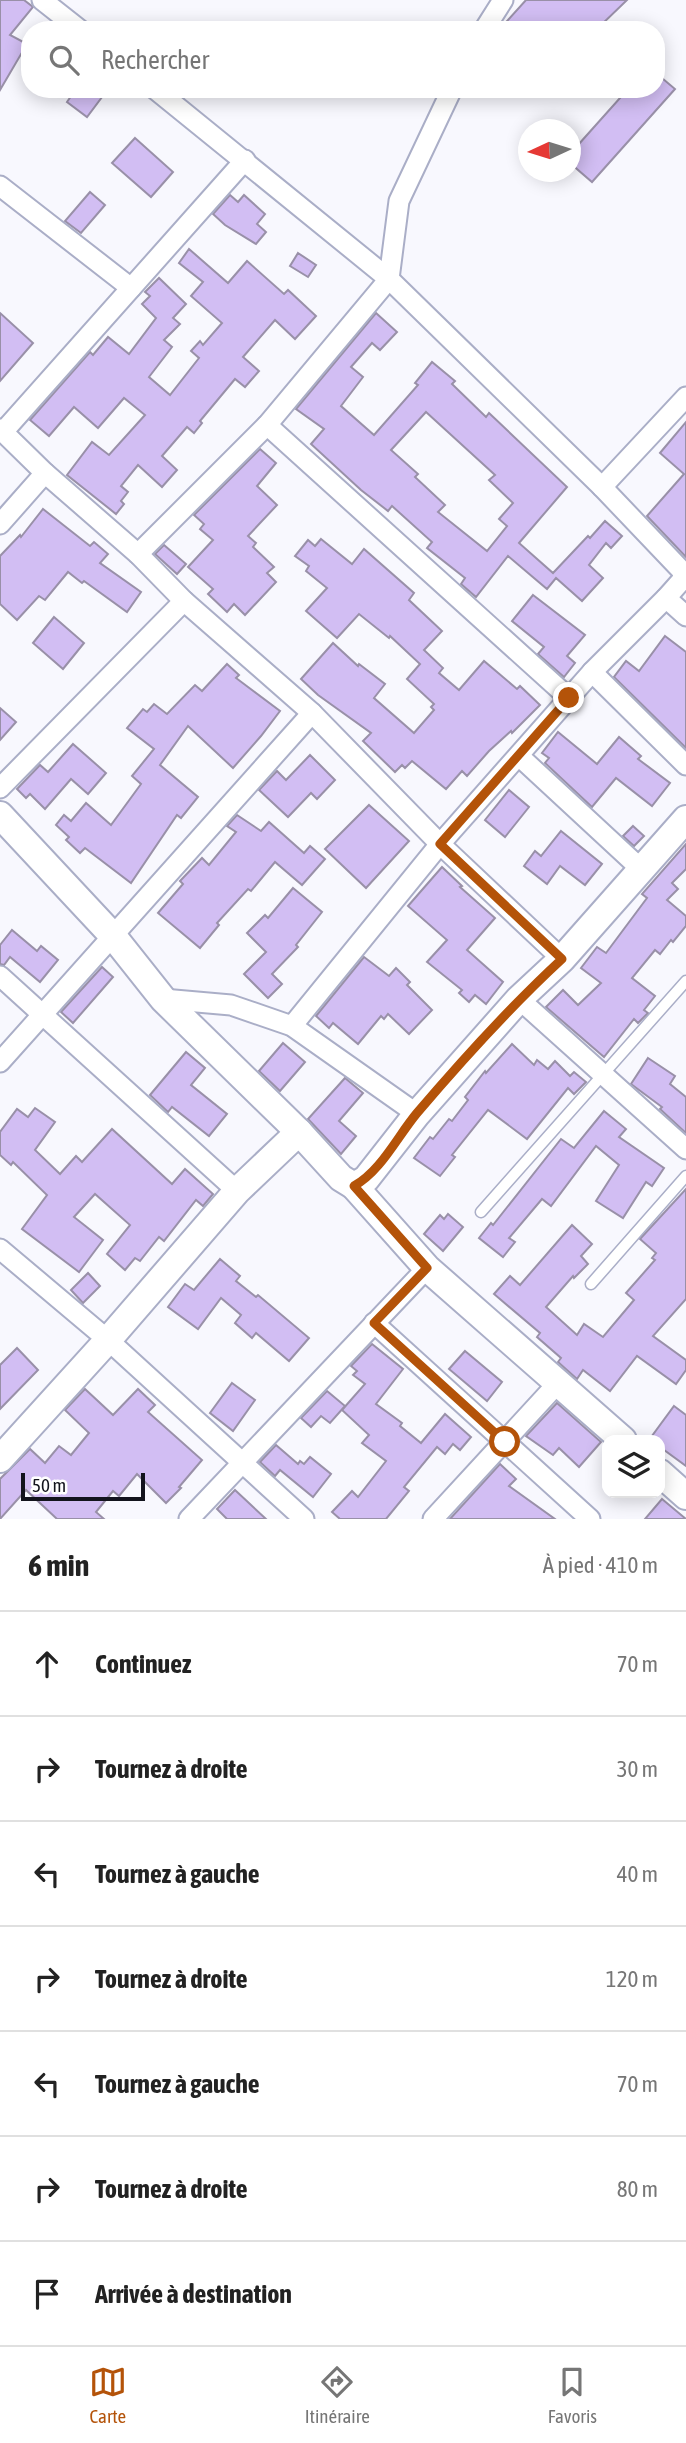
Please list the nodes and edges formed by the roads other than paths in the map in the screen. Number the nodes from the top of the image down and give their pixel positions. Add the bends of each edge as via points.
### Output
1 (42, 0) edge
2 (503, 0) edge
3 (69, 21) edge
4 (490, 21) edge
5 (166, 98) edge
6 (448, 98) edge
7 (245, 160) junction
8 (0, 186) edge
9 (389, 279) junction
10 (131, 288) junction
11 (686, 397) edge
12 (267, 425) junction
13 (1, 430) edge
14 (45, 474) junction
15 (602, 487) junction
16 (0, 524) edge
17 (138, 554) junction
18 (666, 598) junction
19 (184, 601) junction
20 (686, 616) edge
21 (592, 672) junction
22 (569, 698) junction
23 (312, 713) junction
24 (519, 756) junction
25 (686, 765) edge
26 (0, 788) edge
27 (0, 816) edge
28 (686, 819) edge
29 (440, 844) junction
30 (641, 869) junction
31 (113, 936) junction
32 (562, 959) junction
33 (0, 976) edge
34 (686, 981) edge
35 (163, 999) junction
36 (519, 999) junction
37 (42, 1014) junction
38 (292, 1026) junction
39 (0, 1062) edge
40 (603, 1074) junction
41 (417, 1114) junction
42 (299, 1132) junction
43 (686, 1149) edge
44 (686, 1176) edge
45 (354, 1186) junction
46 (237, 1191) junction
47 (481, 1212) dead end
48 (0, 1249) edge
49 (427, 1268) junction
50 (591, 1284) dead end
51 (374, 1323) junction
52 (108, 1340) junction
53 (558, 1382) junction
54 (617, 1435) edge
55 (505, 1442) junction
56 (0, 1459) edge
57 (242, 1461) junction
58 (665, 1477) edge
59 (686, 1496) edge
60 (189, 1519) edge
61 (304, 1519) edge
62 (433, 1519) edge
63 (590, 1519) edge

1 - 3 street
2 - 4 street
5 - 7 street
6 - 9 street via 399,201
7 - 9 street
7 - 10 street
8 - 10 street
9 - 12 street
9 - 15 street
10 - 13 street
11 - 15 street
12 - 17 street
12 - 22 street
13 - 14 street
14 - 16 street
14 - 17 street
15 - 18 street via 681,569 682,580
17 - 19 street
18 - 20 street
18 - 21 street
19 - 23 street
19 - 26 street
21 - 22 street
21 - 25 street
22 - 24 street
23 - 29 street
23 - 31 street
24 - 29 street
24 - 30 street
27 - 31 street
28 - 30 street
29 - 32 street
29 - 38 street
30 - 32 street
31 - 35 street
31 - 37 street
32 - 36 street
33 - 37 street
34 - 40 lane
35 - 38 street via 231,1005
35 - 42 street
36 - 40 street
36 - 41 street
37 - 39 street
37 - 46 street
38 - 41 street
40 - 43 street
40 - 47 lane
41 - 45 street via 366,1179
42 - 45 street
42 - 46 street
44 - 50 lane
45 - 49 street
46 - 52 street
48 - 52 street
49 - 51 street
49 - 53 street
51 - 55 street
51 - 57 street
52 - 56 street
52 - 57 street
53 - 54 street
53 - 55 street
55 - 62 street
55 - 63 street
57 - 60 street
57 - 61 street
58 - 59 street

